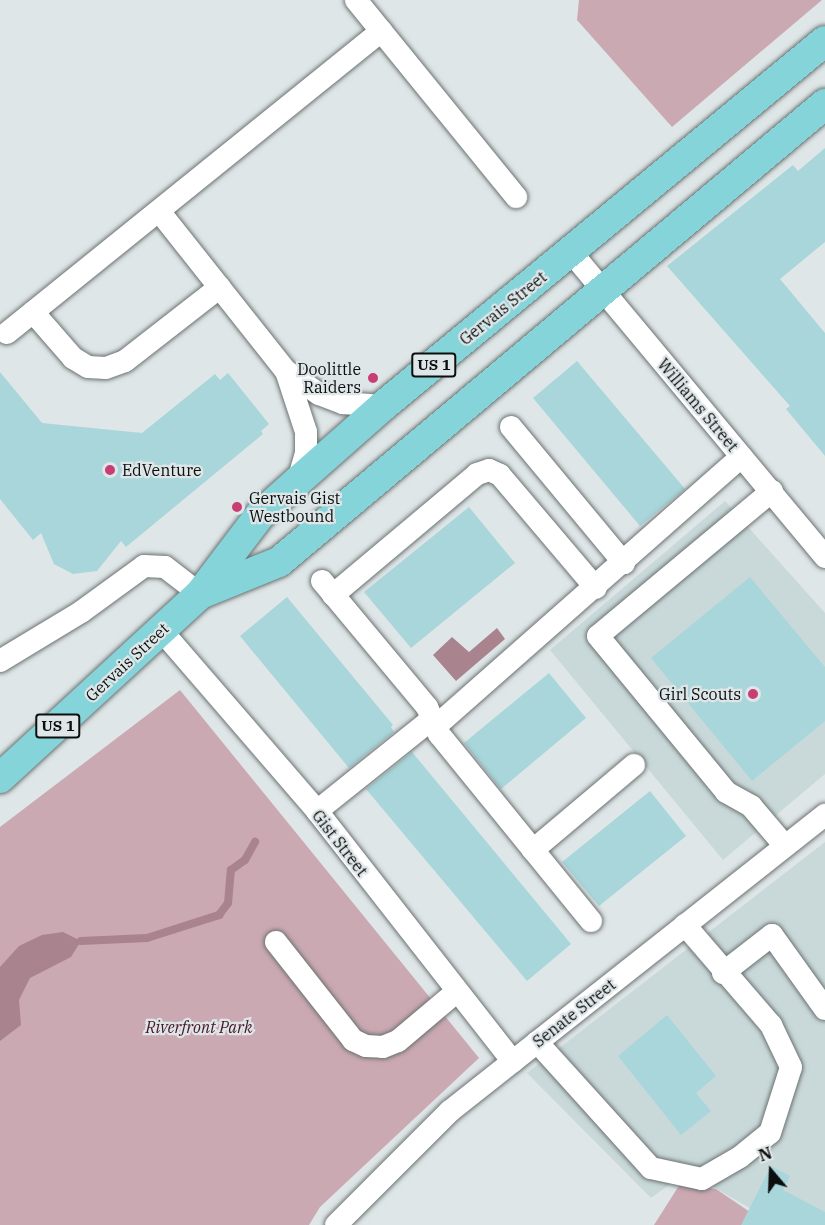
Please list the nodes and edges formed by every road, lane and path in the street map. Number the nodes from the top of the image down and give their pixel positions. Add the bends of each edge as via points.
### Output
1 (356, 0) edge
2 (381, 31) junction
3 (825, 41) edge
4 (825, 104) edge
5 (516, 197) dead end
6 (159, 211) junction
7 (572, 252) junction
8 (220, 287) junction
9 (603, 290) junction
10 (33, 312) junction
11 (8, 333) dead end
12 (286, 371) junction
13 (383, 406) junction
14 (511, 427) dead end
15 (741, 457) junction
16 (298, 481) junction
17 (772, 491) junction
18 (825, 557) edge
19 (624, 563) junction
20 (596, 588) junction
21 (200, 594) junction
22 (161, 630) junction
23 (0, 661) edge
24 (434, 722) junction
25 (634, 765) dead end
26 (0, 778) edge
27 (317, 811) junction
28 (825, 815) edge
29 (785, 846) junction
30 (533, 850) junction
31 (591, 921) dead end
32 (685, 925) junction
33 (276, 942) dead end
34 (723, 973) junction
35 (455, 993) junction
36 (825, 1009) edge
37 (537, 1042) junction
38 (513, 1062) junction
39 (336, 1225) edge

1 - 2 street
2 - 5 street
2 - 6 street
3 - 7 main road, Gervais Street / US 1
4 - 9 main road, Gervais Street
6 - 8 street
6 - 10 street
7 - 9 street, Williams Street
7 - 13 main road, Gervais Street / US 1
8 - 10 street via 125,361 106,368 88,367 73,358
8 - 12 street
9 - 15 street, Williams Street
9 - 21 main road, Gervais Street via 279,562
10 - 11 street
12 - 13 street via 319,394 337,401
12 - 16 street via 306,432 306,453
13 - 16 main road, Gervais Street / US 1
14 - 19 street
15 - 17 street, Williams Street
15 - 19 street
16 - 21 main road, Gervais Street / US 1 via 261,515
17 - 18 street, Williams Street
17 - 29 street via 598,636 726,792 751,806
19 - 20 street
20 - 24 street
20 - 24 street via 500,475 489,470 477,474 327,588 427,707
21 - 22 main road, Gervais Street / US 1
21 - 23 street via 165,567 144,566 81,612
22 - 26 main road, Gervais Street / US 1
22 - 27 street, Gist Street
24 - 27 street
24 - 30 street
25 - 30 street
27 - 35 street, Gist Street
28 - 29 street, Senate Street
29 - 32 street, Senate Street
30 - 31 street
32 - 34 street
32 - 37 street, Senate Street
33 - 35 street via 353,1040 366,1047 398,1041
34 - 36 street via 771,935
34 - 37 street via 771,1024 791,1067 770,1133 702,1179 651,1168
35 - 38 street, Gist Street
37 - 38 street, Senate Street
38 - 39 street, Senate Street via 450,1111

